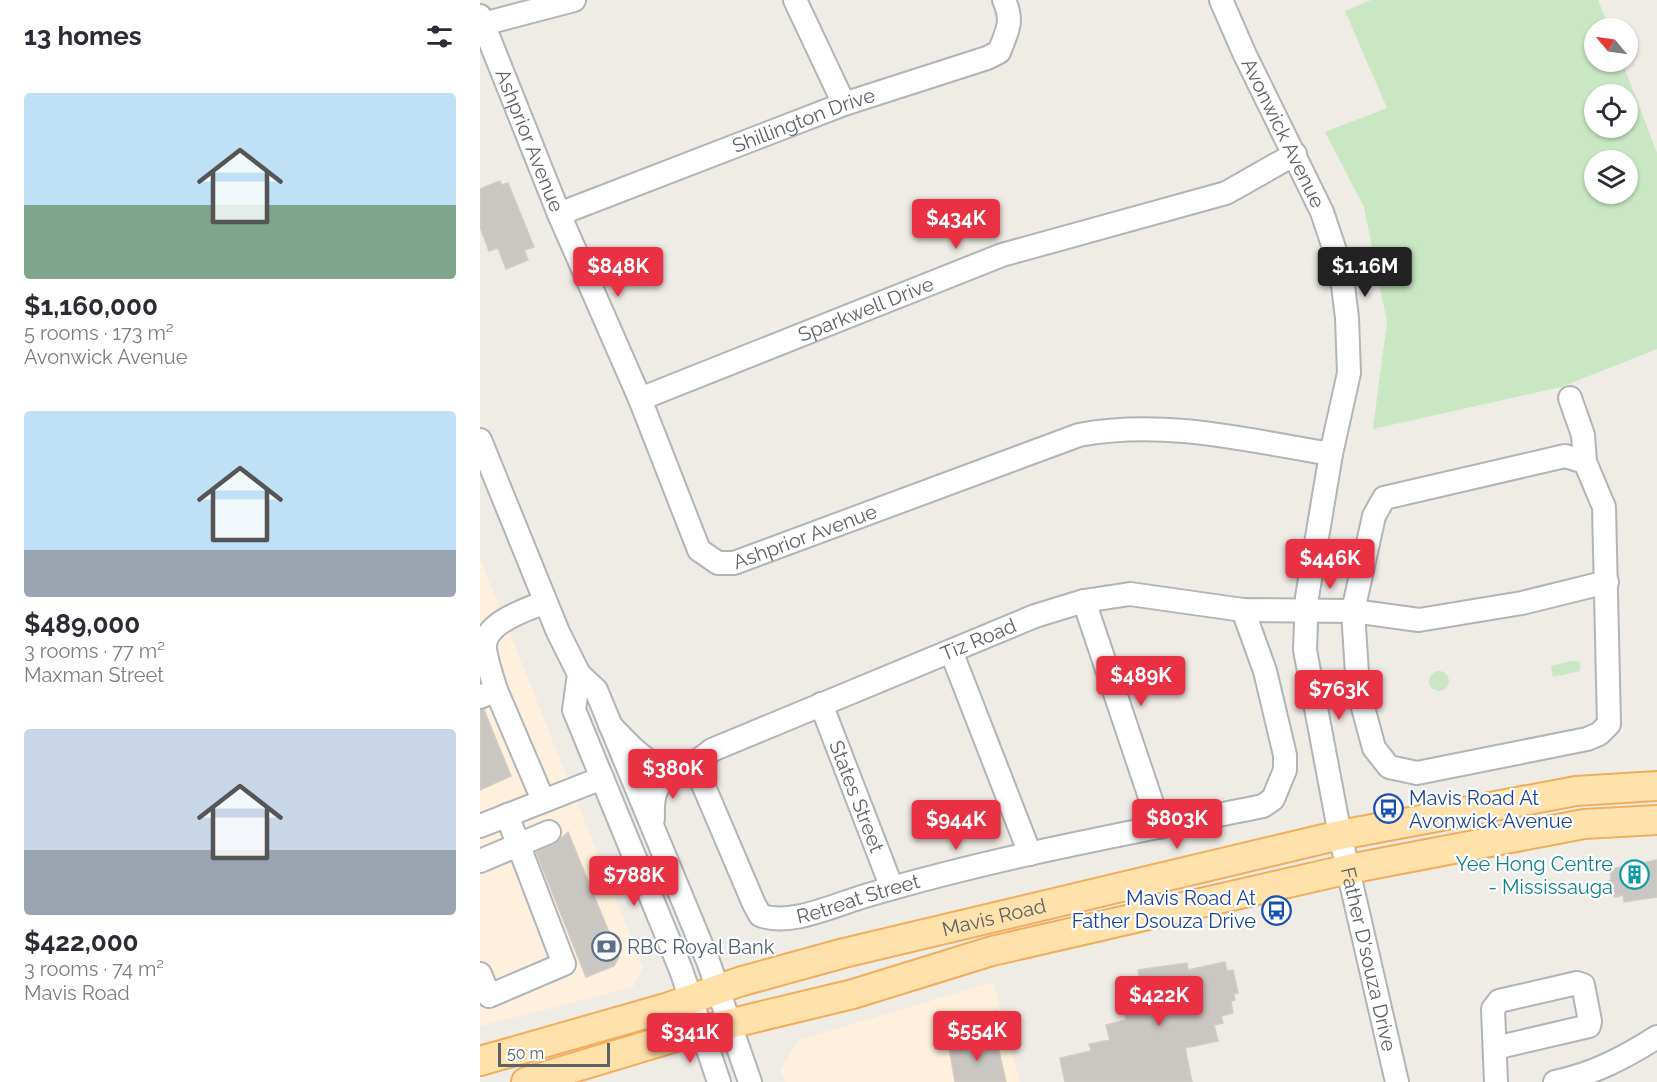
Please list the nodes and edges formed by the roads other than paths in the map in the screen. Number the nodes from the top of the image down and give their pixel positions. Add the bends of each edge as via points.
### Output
1 (574, 0) edge
2 (795, 0) edge
3 (1004, 0) edge
4 (1221, 0) edge
5 (481, 20) edge
6 (844, 104) junction
7 (1295, 154) junction
8 (559, 214) junction
9 (1570, 398) dead end
10 (640, 399) junction
11 (480, 440) edge
12 (1331, 454) junction
13 (1585, 462) junction
14 (1607, 582) junction
15 (1084, 601) junction
16 (545, 602) junction
17 (1243, 610) junction
18 (1307, 610) junction
19 (1353, 611) junction
20 (951, 651) junction
21 (579, 674) junction
22 (488, 694) edge
23 (821, 704) junction
24 (610, 725) junction
25 (697, 763) junction
26 (670, 769) junction
27 (602, 778) junction
28 (1657, 786) edge
29 (543, 800) junction
30 (507, 815) junction
31 (1657, 820) edge
32 (654, 824) junction
33 (480, 826) edge
34 (1160, 827) junction
35 (549, 832) dead end
36 (1340, 835) junction
37 (518, 844) junction
38 (1030, 854) junction
39 (480, 861) edge
40 (1349, 869) junction
41 (892, 888) junction
42 (480, 974) edge
43 (718, 989) junction
44 (691, 999) junction
45 (730, 1024) junction
46 (701, 1031) junction
47 (1657, 1037) edge
48 (1495, 1047) dead end
49 (480, 1061) edge
50 (526, 1082) edge
51 (719, 1082) edge
52 (750, 1082) edge
53 (1397, 1082) edge
54 (1496, 1082) edge
55 (1555, 1082) edge

1 - 5 street
2 - 6 street
3 - 6 street, Shillington Drive via 1010,24 999,52
4 - 7 street, Avonwick Avenue
5 - 8 street, Ashprior Avenue
6 - 8 street, Shillington Drive
7 - 10 street, Sparkwell Drive via 1226,193 1002,255
7 - 12 street, Avonwick Avenue via 1322,212 1341,270 1347,318 1349,373
8 - 10 street, Ashprior Avenue
9 - 13 street via 1583,435
10 - 12 street, Ashprior Avenue via 699,550 718,564 734,562 1079,435 1107,429 1184,430
11 - 16 street
12 - 18 street, Avonwick Avenue
13 - 14 street via 1604,507
13 - 19 street via 1565,456 1384,498 1374,516
14 - 19 street, Tiz Road via 1522,603 1419,620
14 - 19 street via 1609,724 1587,739 1417,773 1389,767 1374,748 1358,689
15 - 17 street, Tiz Road via 1130,594
15 - 20 street, Tiz Road via 1035,616
15 - 34 street
16 - 21 street
16 - 22 street via 491,630 484,646
17 - 18 street, Tiz Road
17 - 34 street, Retreat Street via 1265,671 1285,770 1273,799 1263,806
18 - 19 street, Tiz Road
18 - 36 street, Avonwick Avenue via 1305,650
20 - 23 street, Tiz Road
20 - 38 street
21 - 24 street via 596,690
21 - 27 street via 574,710
22 - 29 street
23 - 25 street, Tiz Road via 712,750
23 - 41 street, States Street
24 - 26 street via 643,759
24 - 32 street
25 - 26 street, Tiz Road
25 - 41 street, Retreat Street via 760,915 785,920
26 - 32 street via 655,788
27 - 29 street
27 - 44 street
28 - 36 main road, Mavis Road via 1576,791
29 - 30 street
30 - 33 street
30 - 37 street
31 - 40 main road, Mavis Road via 1584,824
32 - 43 street
34 - 38 street, Retreat Street
35 - 37 street
36 - 40 street, Father D'souza Drive
36 - 43 main road, Mavis Road via 844,953
37 - 39 street
37 - 42 street via 564,964 489,996
38 - 41 street, Retreat Street
40 - 45 main road, Mavis Road via 992,951 853,994
40 - 53 street, Father D'souza Drive
43 - 44 main road, Mavis Road
43 - 45 street
44 - 46 street
44 - 49 main road, Mavis Road
45 - 46 main road, Mavis Road
45 - 52 street
46 - 50 main road, Mavis Road
46 - 51 street
47 - 55 street via 1620,1061
48 - 54 street

